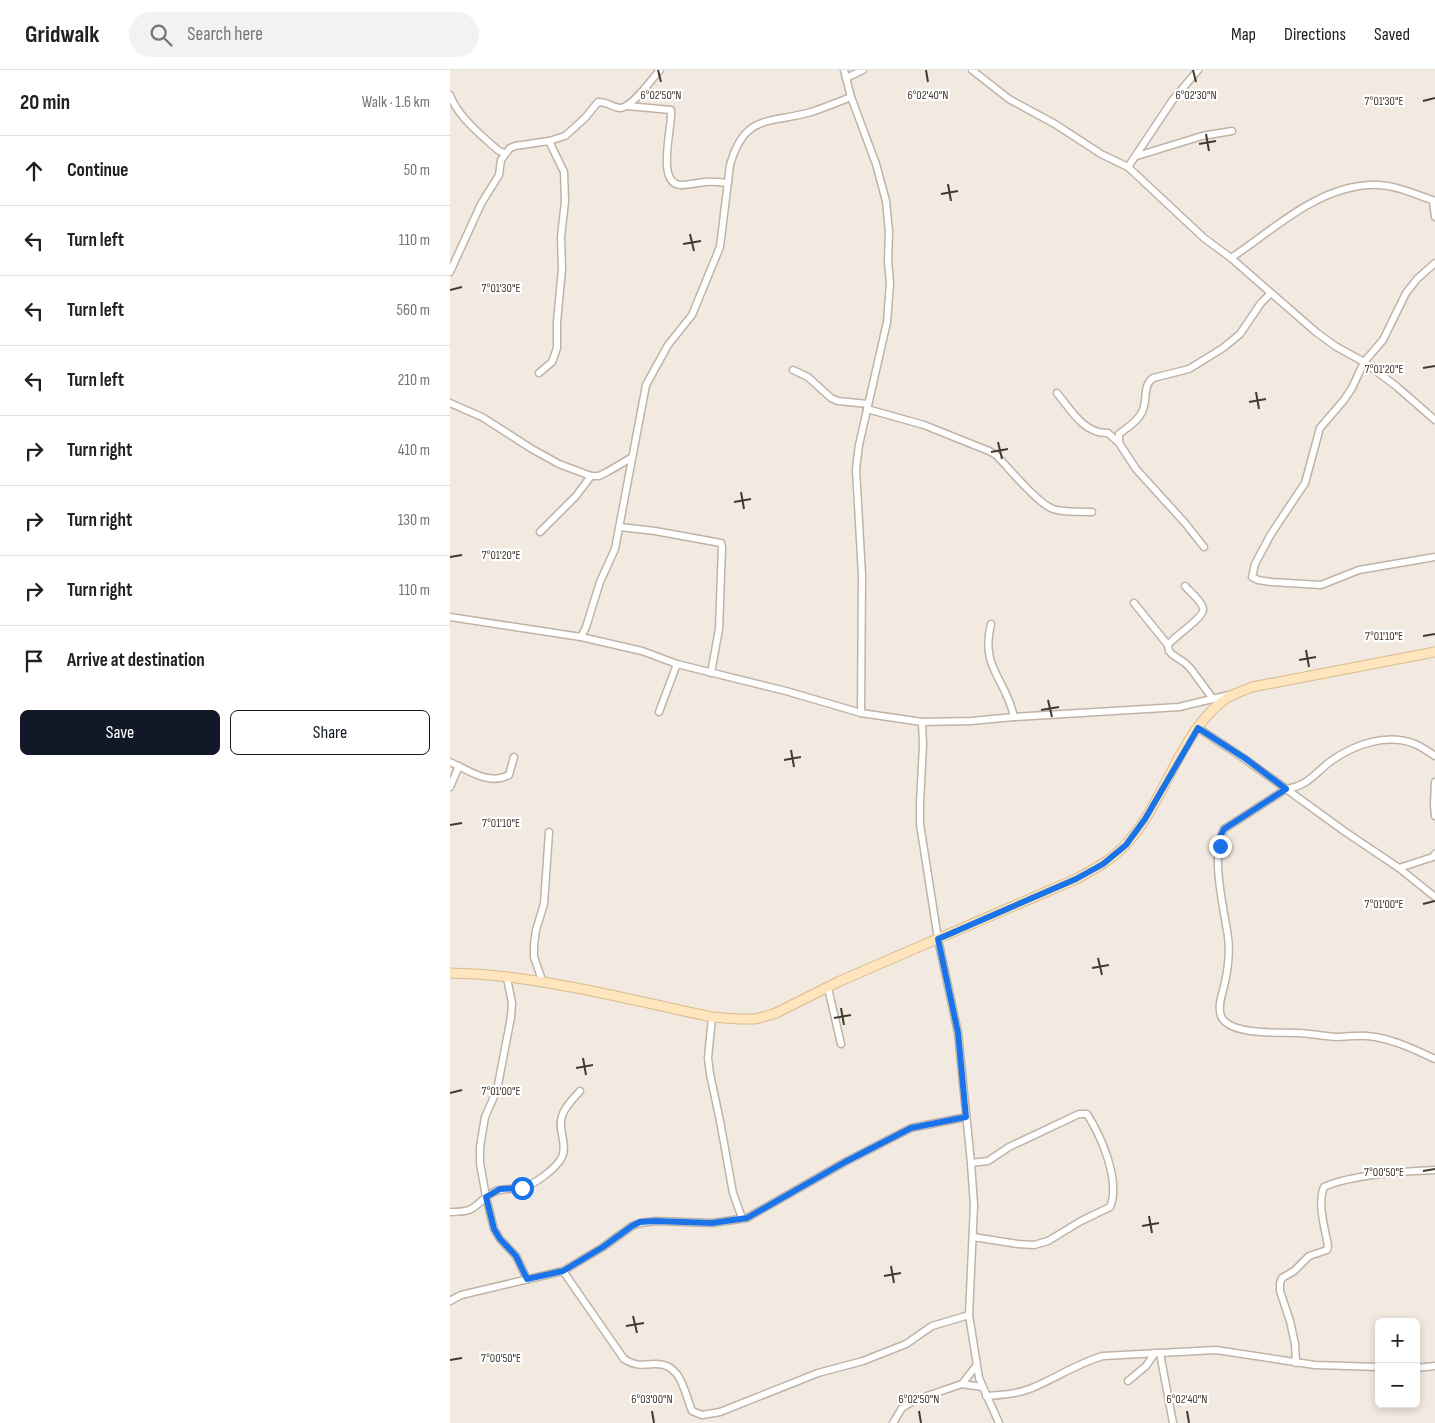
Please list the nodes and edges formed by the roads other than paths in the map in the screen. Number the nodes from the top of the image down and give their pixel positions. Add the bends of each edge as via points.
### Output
1 (660, 70) edge
2 (844, 70) edge
3 (863, 70) edge
4 (972, 70) edge
5 (1198, 70) edge
6 (846, 78) junction
7 (450, 96) edge
8 (851, 97) junction
9 (627, 106) junction
10 (1232, 132) dead end
11 (549, 141) junction
12 (505, 153) junction
13 (1137, 156) junction
14 (1128, 167) junction
15 (728, 183) junction
16 (1434, 201) edge
17 (1435, 217) edge
18 (1232, 258) junction
19 (1435, 263) edge
20 (450, 272) edge
21 (1271, 294) junction
22 (1364, 362) junction
23 (793, 370) dead end
24 (539, 373) dead end
25 (1057, 393) dead end
26 (450, 403) edge
27 (867, 407) junction
28 (1435, 420) edge
29 (1119, 443) junction
30 (631, 458) junction
31 (590, 476) junction
32 (1092, 512) dead end
33 (620, 527) junction
34 (540, 532) dead end
35 (1204, 547) dead end
36 (1435, 557) edge
37 (1185, 586) dead end
38 (1134, 603) dead end
39 (450, 617) edge
40 (991, 624) dead end
41 (581, 637) junction
42 (1168, 645) junction
43 (1435, 652) edge
44 (677, 664) junction
45 (711, 673) junction
46 (1235, 694) junction
47 (1212, 699) junction
48 (660, 712) dead end
49 (861, 713) junction
50 (1014, 717) junction
51 (922, 722) junction
52 (1198, 728) junction
53 (1435, 756) edge
54 (514, 757) dead end
55 (450, 762) edge
56 (459, 766) junction
57 (1435, 782) edge
58 (450, 787) edge
59 (1286, 789) junction
60 (1435, 816) edge
61 (548, 832) dead end
62 (1435, 854) edge
63 (1399, 868) junction
64 (1435, 896) edge
65 (938, 939) junction
66 (450, 973) edge
67 (507, 978) junction
68 (543, 983) junction
69 (828, 988) junction
70 (712, 1017) junction
71 (841, 1044) dead end
72 (1435, 1059) edge
73 (580, 1091) dead end
74 (966, 1117) junction
75 (971, 1162) junction
76 (1435, 1170) edge
77 (486, 1197) junction
78 (450, 1212) edge
79 (742, 1218) junction
80 (973, 1236) junction
81 (563, 1271) junction
82 (527, 1279) junction
83 (450, 1301) edge
84 (969, 1315) junction
85 (1158, 1353) junction
86 (1296, 1363) junction
87 (976, 1366) junction
88 (1375, 1366) edge
89 (1435, 1366) edge
90 (1420, 1368) edge
91 (1128, 1381) dead end
92 (962, 1384) junction
93 (982, 1387) junction
94 (986, 1396) junction
95 (893, 1423) edge
96 (999, 1423) edge
97 (1173, 1423) edge

1 - 9 street
2 - 6 street
3 - 6 street
4 - 14 street via 1009,99
5 - 13 street via 1172,101
6 - 8 street
7 - 12 street via 465,118
8 - 15 street via 811,112 754,126 734,152
8 - 27 street via 881,182 890,232 887,322
9 - 11 street via 618,108 598,102 565,136
9 - 15 street via 671,110 667,168 673,183
10 - 13 street via 1202,136
11 - 12 street via 515,146
11 - 24 street via 564,172 562,269 557,348 552,362
12 - 20 street via 499,175 481,204
13 - 14 street
14 - 18 street via 1204,238
15 - 30 street via 720,247 692,315 668,345 646,385
16 - 17 street
16 - 18 street via 1380,185 1369,184 1344,190 1297,212
18 - 21 street
19 - 22 street via 1406,293 1383,340
21 - 22 street via 1335,346
21 - 29 street via 1260,303 1240,334 1223,348 1188,369 1149,381 1142,412 1119,434
22 - 28 street
22 - 36 street via 1344,400 1320,428 1305,483 1271,534 1255,564 1252,577 1262,581 1321,585 1358,570
23 - 27 street via 808,377 831,398
25 - 29 street via 1087,428 1098,434 1108,433
26 - 31 street via 482,417 532,450
27 - 32 street via 989,451 1052,508
27 - 49 street via 856,469 862,575
29 - 35 street via 1136,469
30 - 31 street via 599,476
30 - 33 street
31 - 34 street via 576,496
33 - 41 street via 615,549
33 - 45 street via 721,543 719,629
37 - 42 street via 1204,610
38 - 42 street
39 - 41 street
40 - 50 street via 990,661
41 - 44 street via 642,651
42 - 47 street via 1169,650 1191,669
43 - 46 main road via 1252,687
44 - 45 street
44 - 48 street
45 - 49 street
46 - 47 street
46 - 52 main road via 1216,707
47 - 50 street via 1179,707
49 - 51 street
50 - 51 street
51 - 65 street via 920,824
52 - 59 street
52 - 65 main road via 1145,819 1126,845 1103,864
53 - 59 street via 1414,744 1396,740 1363,744 1331,761 1305,784
54 - 56 street via 509,775 502,779 478,775
55 - 56 street
56 - 58 street
57 - 60 street
59 - 63 street
59 - 72 street via 1224,829 1221,835 1219,884 1229,942 1220,1002 1222,1019 1245,1030 1261,1032 1367,1036 1411,1048
61 - 68 street via 544,904 534,945 535,962
62 - 63 street
63 - 64 street
65 - 69 main road
65 - 74 street via 958,1033
66 - 67 main road
67 - 68 main road
67 - 77 street via 512,1003 509,1031 497,1090 485,1117 480,1147
68 - 70 main road
69 - 70 main road via 756,1019
69 - 71 street
70 - 79 street via 708,1058 710,1074 733,1193
73 - 77 street via 561,1117 562,1158 531,1184 522,1188 500,1189
74 - 75 street
74 - 79 street via 911,1128
75 - 80 street
75 - 80 street via 988,1161 1009,1147 1079,1114 1087,1114 1114,1180 1110,1207 1048,1241 1034,1245 1018,1244
76 - 86 street via 1359,1178 1324,1187 1322,1211 1327,1250 1304,1259 1294,1271 1282,1278 1279,1286 1290,1321
77 - 78 street via 468,1210
77 - 82 street via 494,1229 516,1256
79 - 81 street via 712,1223 640,1222
80 - 84 street
81 - 82 street
81 - 84 street via 624,1359 634,1365 660,1364 676,1370 692,1411 702,1415 720,1412 818,1373 863,1361 906,1344 932,1326
82 - 83 street via 461,1295
84 - 87 street
85 - 86 street via 1232,1351
85 - 91 street
85 - 94 street via 1103,1356 1031,1388
85 - 97 street
86 - 88 street
87 - 92 street
87 - 93 street
89 - 90 street
92 - 93 street
92 - 95 street via 907,1404
93 - 94 street
94 - 96 street

